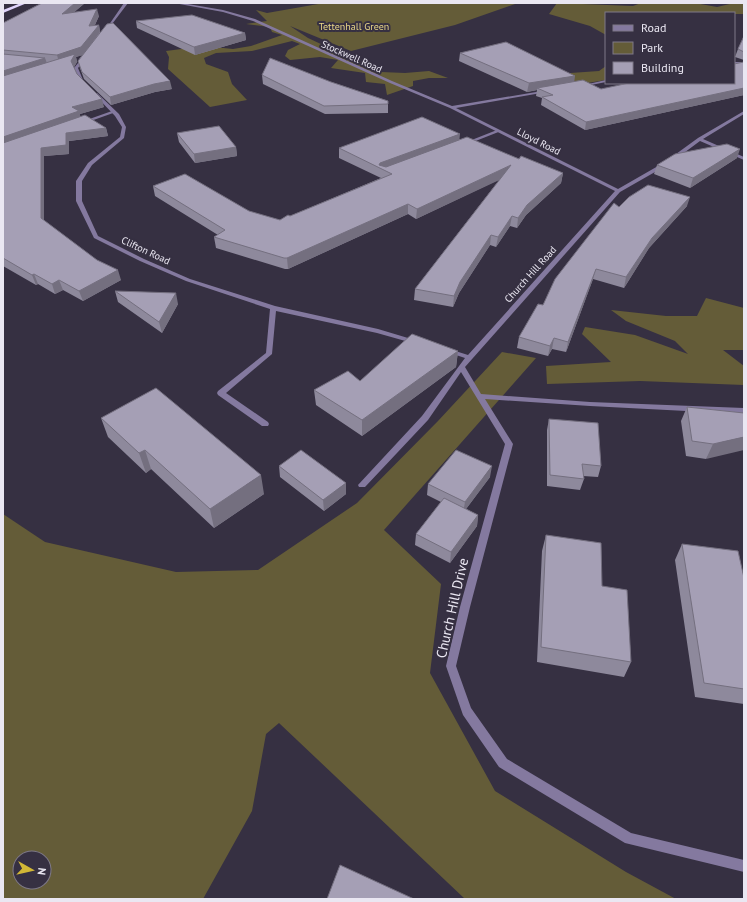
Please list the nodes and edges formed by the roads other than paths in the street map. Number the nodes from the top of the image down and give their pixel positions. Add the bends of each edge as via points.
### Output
1 (25, 3) edge
2 (126, 3) edge
3 (176, 3) edge
4 (3, 12) edge
5 (103, 34) edge
6 (78, 58) edge
7 (605, 81) edge
8 (575, 86) edge
9 (552, 90) edge
10 (452, 107) junction
11 (114, 112) junction
12 (744, 112) edge
13 (76, 125) edge
14 (499, 131) junction
15 (700, 139) junction
16 (463, 145) edge
17 (744, 158) edge
18 (618, 191) junction
19 (273, 308) junction
20 (424, 344) edge
21 (439, 348) edge
22 (469, 357) junction
23 (461, 367) junction
24 (479, 396) junction
25 (744, 411) edge
26 (265, 424) dead end
27 (362, 485) dead end
28 (744, 866) edge

1 - 4 highway
2 - 5 street
3 - 10 street, Stockwell Road via 223,11 254,20 390,82
6 - 11 street, Clifton Road via 86,56 76,68 81,80
7 - 8 street
9 - 10 street
10 - 14 street, Lloyd Road
11 - 13 street
11 - 19 street, Clifton Road via 124,127 122,137 90,164 79,181 79,201 96,237 188,280
12 - 15 street, Church Hill Road
14 - 16 street
14 - 18 street, Lloyd Road
15 - 17 street
15 - 18 street, Church Hill Road via 667,163
18 - 22 street, Church Hill Road
19 - 20 street, Clifton Road
19 - 26 street via 269,354 221,393
21 - 22 street
22 - 23 street, Church Hill Road
23 - 24 street, Church Hill Drive
23 - 27 street, Church Hill Road via 425,418
24 - 25 street
24 - 28 street, Church Hill Drive via 509,444 464,607 451,666 467,711 503,764 629,839

